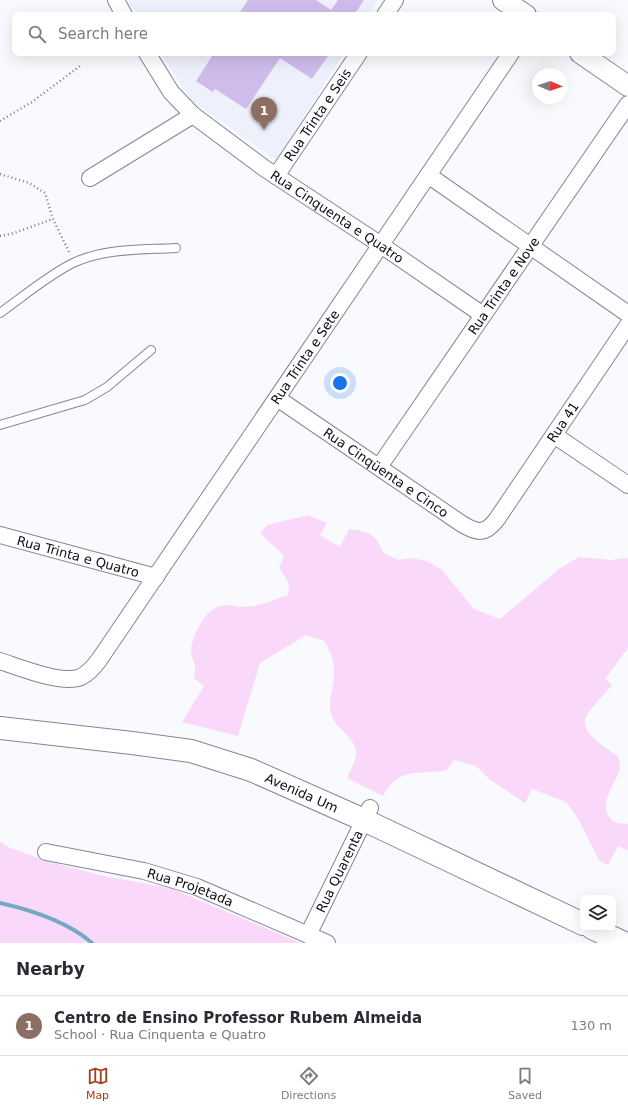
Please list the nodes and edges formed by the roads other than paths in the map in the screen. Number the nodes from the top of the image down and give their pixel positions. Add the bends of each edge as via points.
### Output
1 (116, 0) edge
2 (395, 0) edge
3 (504, 0) edge
4 (122, 12) edge
5 (387, 12) edge
6 (522, 12) edge
7 (149, 56) edge
8 (357, 56) edge
9 (509, 56) edge
10 (584, 56) edge
11 (628, 86) edge
12 (628, 104) edge
13 (193, 114) junction
14 (428, 175) junction
15 (276, 176) junction
16 (90, 178) dead end
17 (381, 245) junction
18 (530, 247) junction
19 (176, 248) dead end
20 (0, 313) edge
21 (628, 314) edge
22 (483, 315) junction
23 (628, 325) edge
24 (152, 350) dead end
25 (276, 398) junction
26 (0, 425) edge
27 (554, 435) junction
28 (379, 467) junction
29 (628, 485) edge
30 (496, 519) joint
31 (0, 535) edge
32 (156, 577) junction
33 (0, 661) edge
34 (0, 715) edge
35 (0, 728) edge
36 (367, 814) junction
37 (46, 852) dead end
38 (580, 907) edge
39 (580, 922) edge
40 (616, 923) edge
41 (628, 929) edge
42 (598, 931) edge
43 (308, 934) junction
44 (327, 943) edge
45 (624, 943) edge

1 - 4 street
2 - 5 street
3 - 6 street
7 - 13 street, Rua Cinquenta e Quatro via 171,92
8 - 15 street, Rua Trinta e Seis
9 - 14 street, Rua Trinta e Sete
10 - 11 street
12 - 18 street, Rua Trinta e Nove
13 - 15 street, Rua Cinquenta e Quatro
13 - 16 street
14 - 17 street, Rua Trinta e Sete
14 - 18 street
15 - 17 street, Rua Cinquenta e Quatro
17 - 22 street, Rua Cinquenta e Quatro
17 - 25 street, Rua Trinta e Sete
18 - 21 street
18 - 22 street, Rua Trinta e Nove
19 - 20 lane via 127,250 92,256 53,275
22 - 28 street, Rua Trinta e Nove
23 - 27 street, Rua 41
24 - 26 lane via 107,387 85,400
25 - 28 street, Rua Cinqüenta e Cinco
25 - 32 street, Rua Trinta e Sete
27 - 29 street
27 - 30 street, Rua 41
28 - 30 street, Rua Cinqüenta e Cinco via 472,530 482,532 491,527
31 - 32 street, Rua Trinta e Quatro
32 - 33 street, Rua Trinta e Sete via 99,660 90,671 80,677 65,679
34 - 36 main road, Avenida Um via 147,730 195,738 246,753 289,770
35 - 36 main road, Avenida Um via 191,751 251,770
36 - 38 main road, Avenida Um
36 - 39 main road, Avenida Um
36 - 43 street, Rua Quarenta
37 - 43 street, Rua Projetada via 144,871 197,887
40 - 41 main road
42 - 45 main road
43 - 44 street, Rua Projetada

